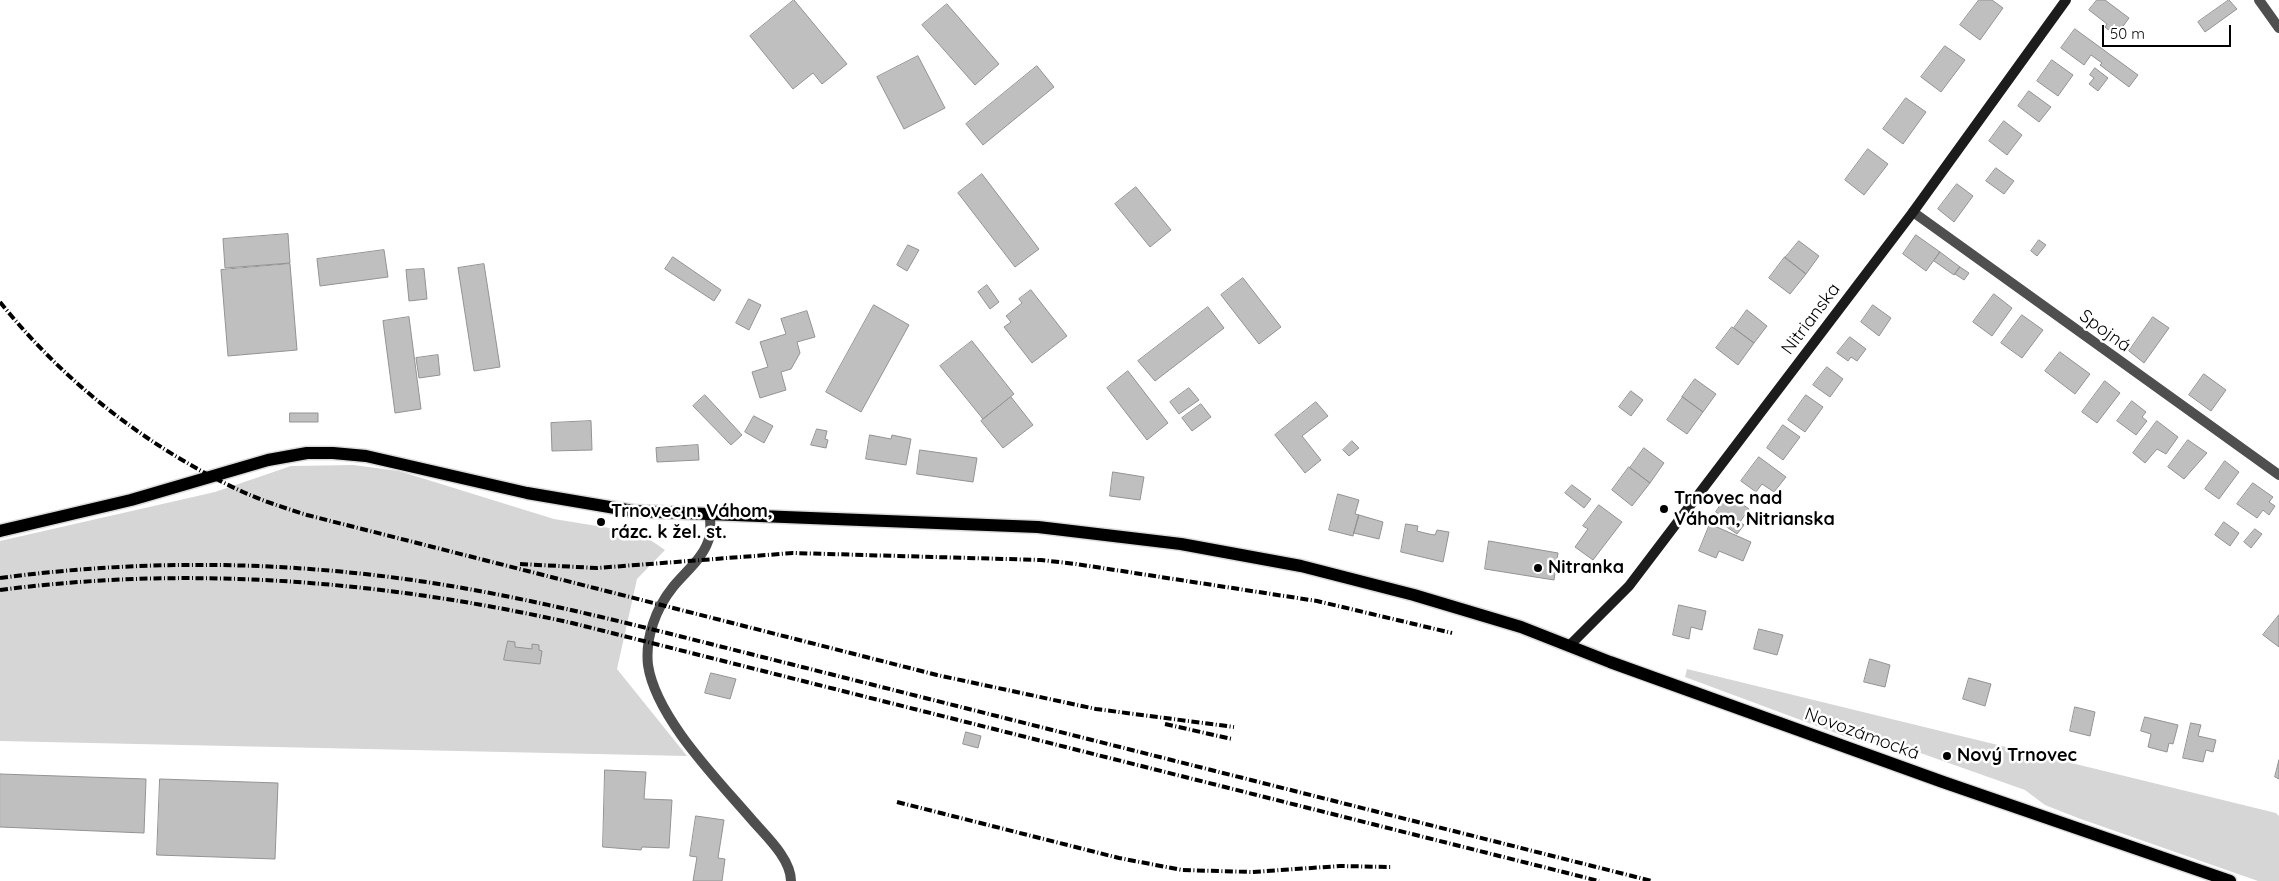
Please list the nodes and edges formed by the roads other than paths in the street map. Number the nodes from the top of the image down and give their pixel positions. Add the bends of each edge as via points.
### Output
1 (2066, 0) edge
2 (2259, 0) edge
3 (2279, 28) edge
4 (1913, 212) junction
5 (2279, 475) edge
6 (710, 516) junction
7 (0, 531) edge
8 (1568, 646) junction
9 (791, 881) edge
10 (2230, 881) edge

1 - 4 main road, Nitrianska
2 - 3 street
4 - 5 street, Spojná
4 - 8 main road, Nitrianska via 1629,586
6 - 7 main road, Novozámocká via 602,508 366,456 319,453 268,460 131,500
6 - 8 main road, Novozámocká via 850,518 1038,527 1181,544 1361,580 1512,624
6 - 9 street via 710,534 704,548 688,573 673,587 655,619 648,665 659,700 670,718 782,857
8 - 10 main road, Novozámocká via 1943,782

